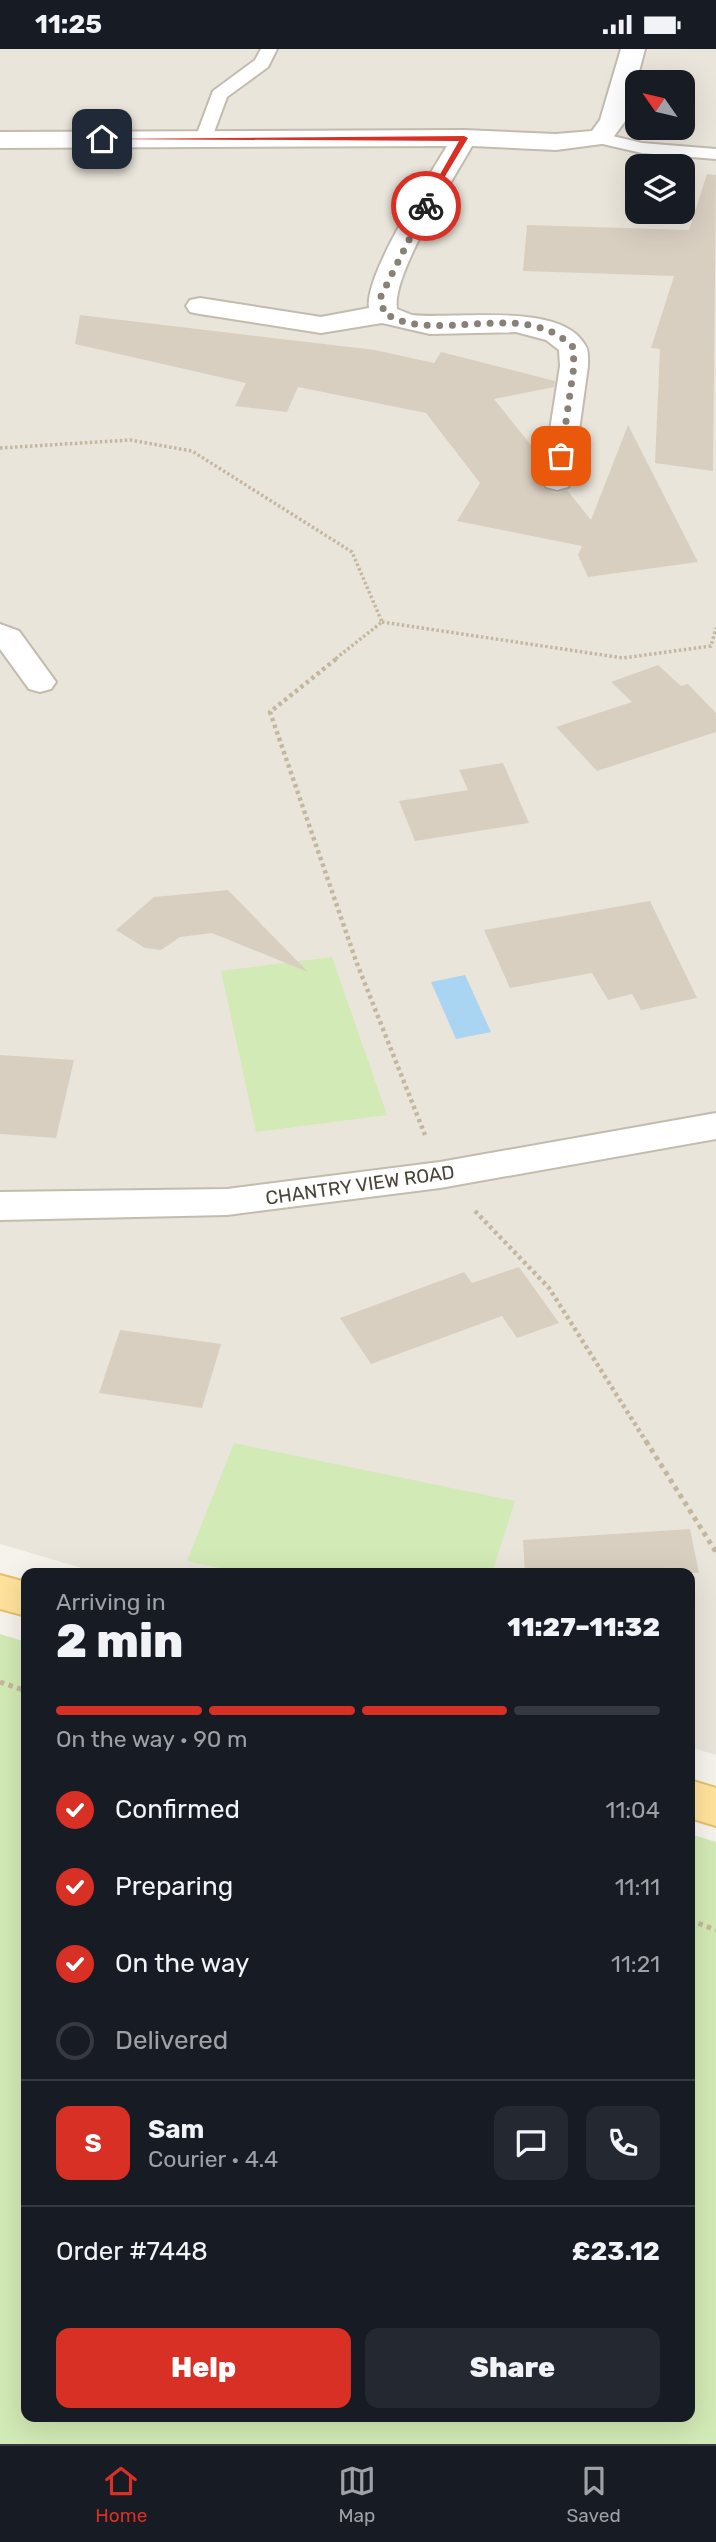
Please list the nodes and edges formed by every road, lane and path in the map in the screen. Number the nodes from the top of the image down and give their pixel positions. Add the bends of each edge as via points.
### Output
1 (269, 49) edge
2 (633, 49) edge
3 (464, 138) junction
4 (600, 138) junction
5 (204, 139) junction
6 (0, 140) edge
7 (716, 154) edge
8 (200, 306) dead end
9 (384, 314) junction
10 (0, 448) edge
11 (557, 481) dead end
12 (382, 622) junction
13 (716, 628) edge
14 (0, 633) edge
15 (40, 682) dead end
16 (716, 1126) edge
17 (440, 1175) junction
18 (0, 1206) edge
19 (716, 1552) edge
20 (0, 1592) edge
21 (21, 1598) edge
22 (0, 1682) edge
23 (21, 1689) edge
24 (695, 1801) edge
25 (716, 1807) edge
26 (695, 1922) edge
27 (716, 1930) edge

1 - 5 lane via 262,63 219,95
2 - 4 street via 612,120
3 - 4 street via 556,142
3 - 5 street
3 - 9 street via 386,284 381,296
4 - 7 lane via 642,148
5 - 6 street
8 - 9 street via 321,325
9 - 11 street via 412,324 521,324 559,333 573,347 574,366
10 - 12 path via 130,440 192,451 352,552
12 - 13 path via 623,658 711,646
12 - 17 path via 270,712 356,961
14 - 15 street
16 - 17 street, CHANTRY VIEW ROAD
17 - 18 street, CHANTRY VIEW ROAD via 210,1204
17 - 19 path via 549,1288
20 - 21 main road
22 - 23 path
24 - 25 main road
26 - 27 path

